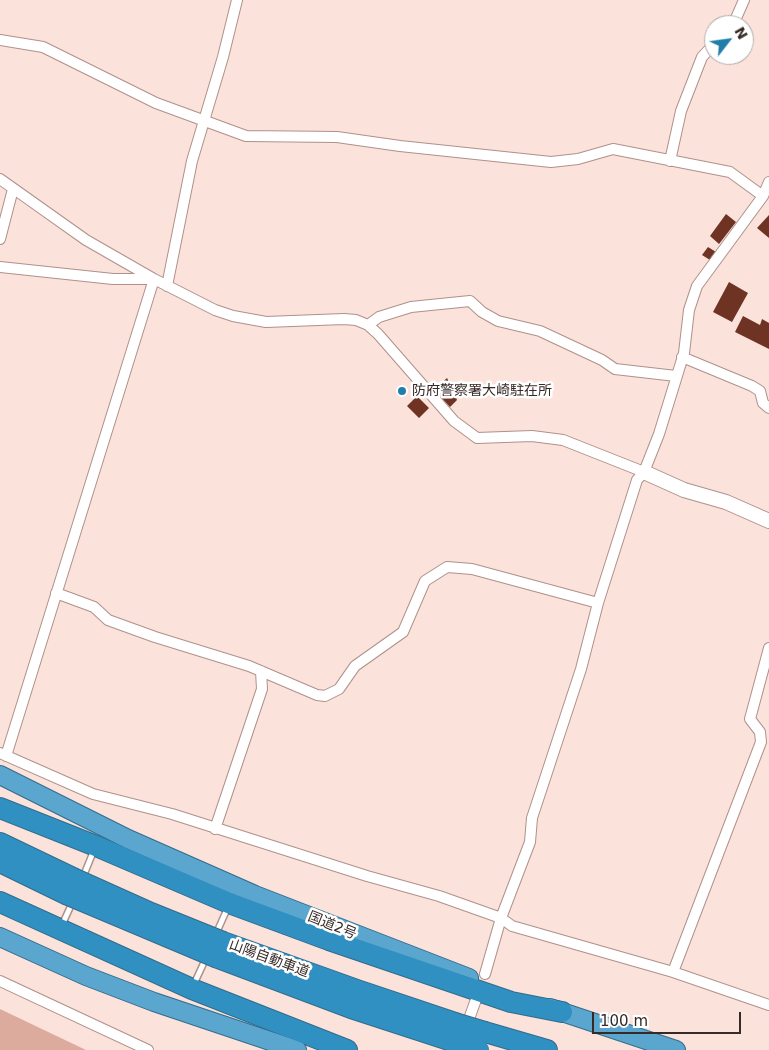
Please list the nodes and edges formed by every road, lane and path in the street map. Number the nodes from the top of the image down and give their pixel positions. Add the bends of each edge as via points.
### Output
1 (237, 0) edge
2 (744, 0) edge
3 (737, 15) edge
4 (0, 40) edge
5 (704, 55) edge
6 (203, 121) junction
7 (670, 161) junction
8 (0, 179) edge
9 (769, 182) edge
10 (13, 188) junction
11 (766, 196) edge
12 (0, 239) edge
13 (0, 267) edge
14 (154, 280) junction
15 (166, 286) junction
16 (368, 325) junction
17 (682, 357) junction
18 (676, 376) junction
19 (769, 408) edge
20 (644, 472) junction
21 (769, 521) edge
22 (56, 593) junction
23 (598, 603) junction
24 (769, 648) edge
25 (261, 671) junction
26 (3, 755) edge
27 (0, 775) edge
28 (0, 808) edge
29 (216, 829) junction
30 (0, 842) edge
31 (96, 846) junction
32 (0, 862) edge
33 (70, 886) junction
34 (0, 902) edge
35 (229, 903) junction
36 (501, 918) junction
37 (60, 930) junction
38 (0, 937) edge
39 (673, 972) junction
40 (485, 974) dead end
41 (0, 981) edge
42 (192, 989) junction
43 (478, 994) dead end
44 (769, 1005) edge
45 (562, 1012) junction
46 (454, 1037) edge
47 (481, 1044) edge
48 (148, 1050) edge
49 (297, 1050) edge
50 (347, 1050) edge
51 (547, 1050) edge
52 (676, 1050) edge

1 - 6 street via 224,57
2 - 3 street
4 - 6 street via 42,46 121,86
5 - 7 street via 680,111
6 - 7 street via 256,138 337,137 551,162 578,159 613,149
6 - 15 street
7 - 11 street via 730,172
8 - 10 street
9 - 11 street
10 - 12 street
10 - 14 street via 86,240
11 - 17 street via 697,286 689,310
13 - 14 street
14 - 15 street
14 - 22 street
15 - 16 street via 216,310 251,320 344,319
16 - 18 street via 379,316 411,307 470,301 498,321 540,331 615,369
16 - 20 street via 454,421 477,438 547,437 580,446
17 - 18 street
17 - 19 street via 760,391 763,403
18 - 20 street
20 - 21 street
20 - 23 street via 637,480
22 - 25 street via 94,607 108,620
22 - 26 street
23 - 25 street via 472,569 447,567 426,581 403,632 355,666 333,693 317,695
23 - 36 street via 581,669 532,818 530,842
24 - 39 street via 750,719 760,732 761,742
25 - 29 street via 262,689
26 - 29 street via 93,794
27 - 45 highway, 国道2号 via 128,839 255,895
28 - 31 highway
29 - 36 street via 439,896
30 - 33 highway, 山陽自動車道
31 - 35 highway
31 - 37 lane
32 - 33 highway, 山陽自動車道
33 - 46 highway, 山陽自動車道, bridge via 151,913 220,950 357,990
34 - 37 highway
35 - 42 lane
35 - 45 highway via 511,1002
36 - 39 street via 512,926
36 - 40 street
37 - 42 highway
38 - 49 highway via 154,1002
39 - 44 street
41 - 48 street
42 - 50 highway
43 - 46 street
45 - 52 highway, 国道2号
46 - 47 highway, 山陽自動車道, bridge
47 - 51 highway, 山陽自動車道

